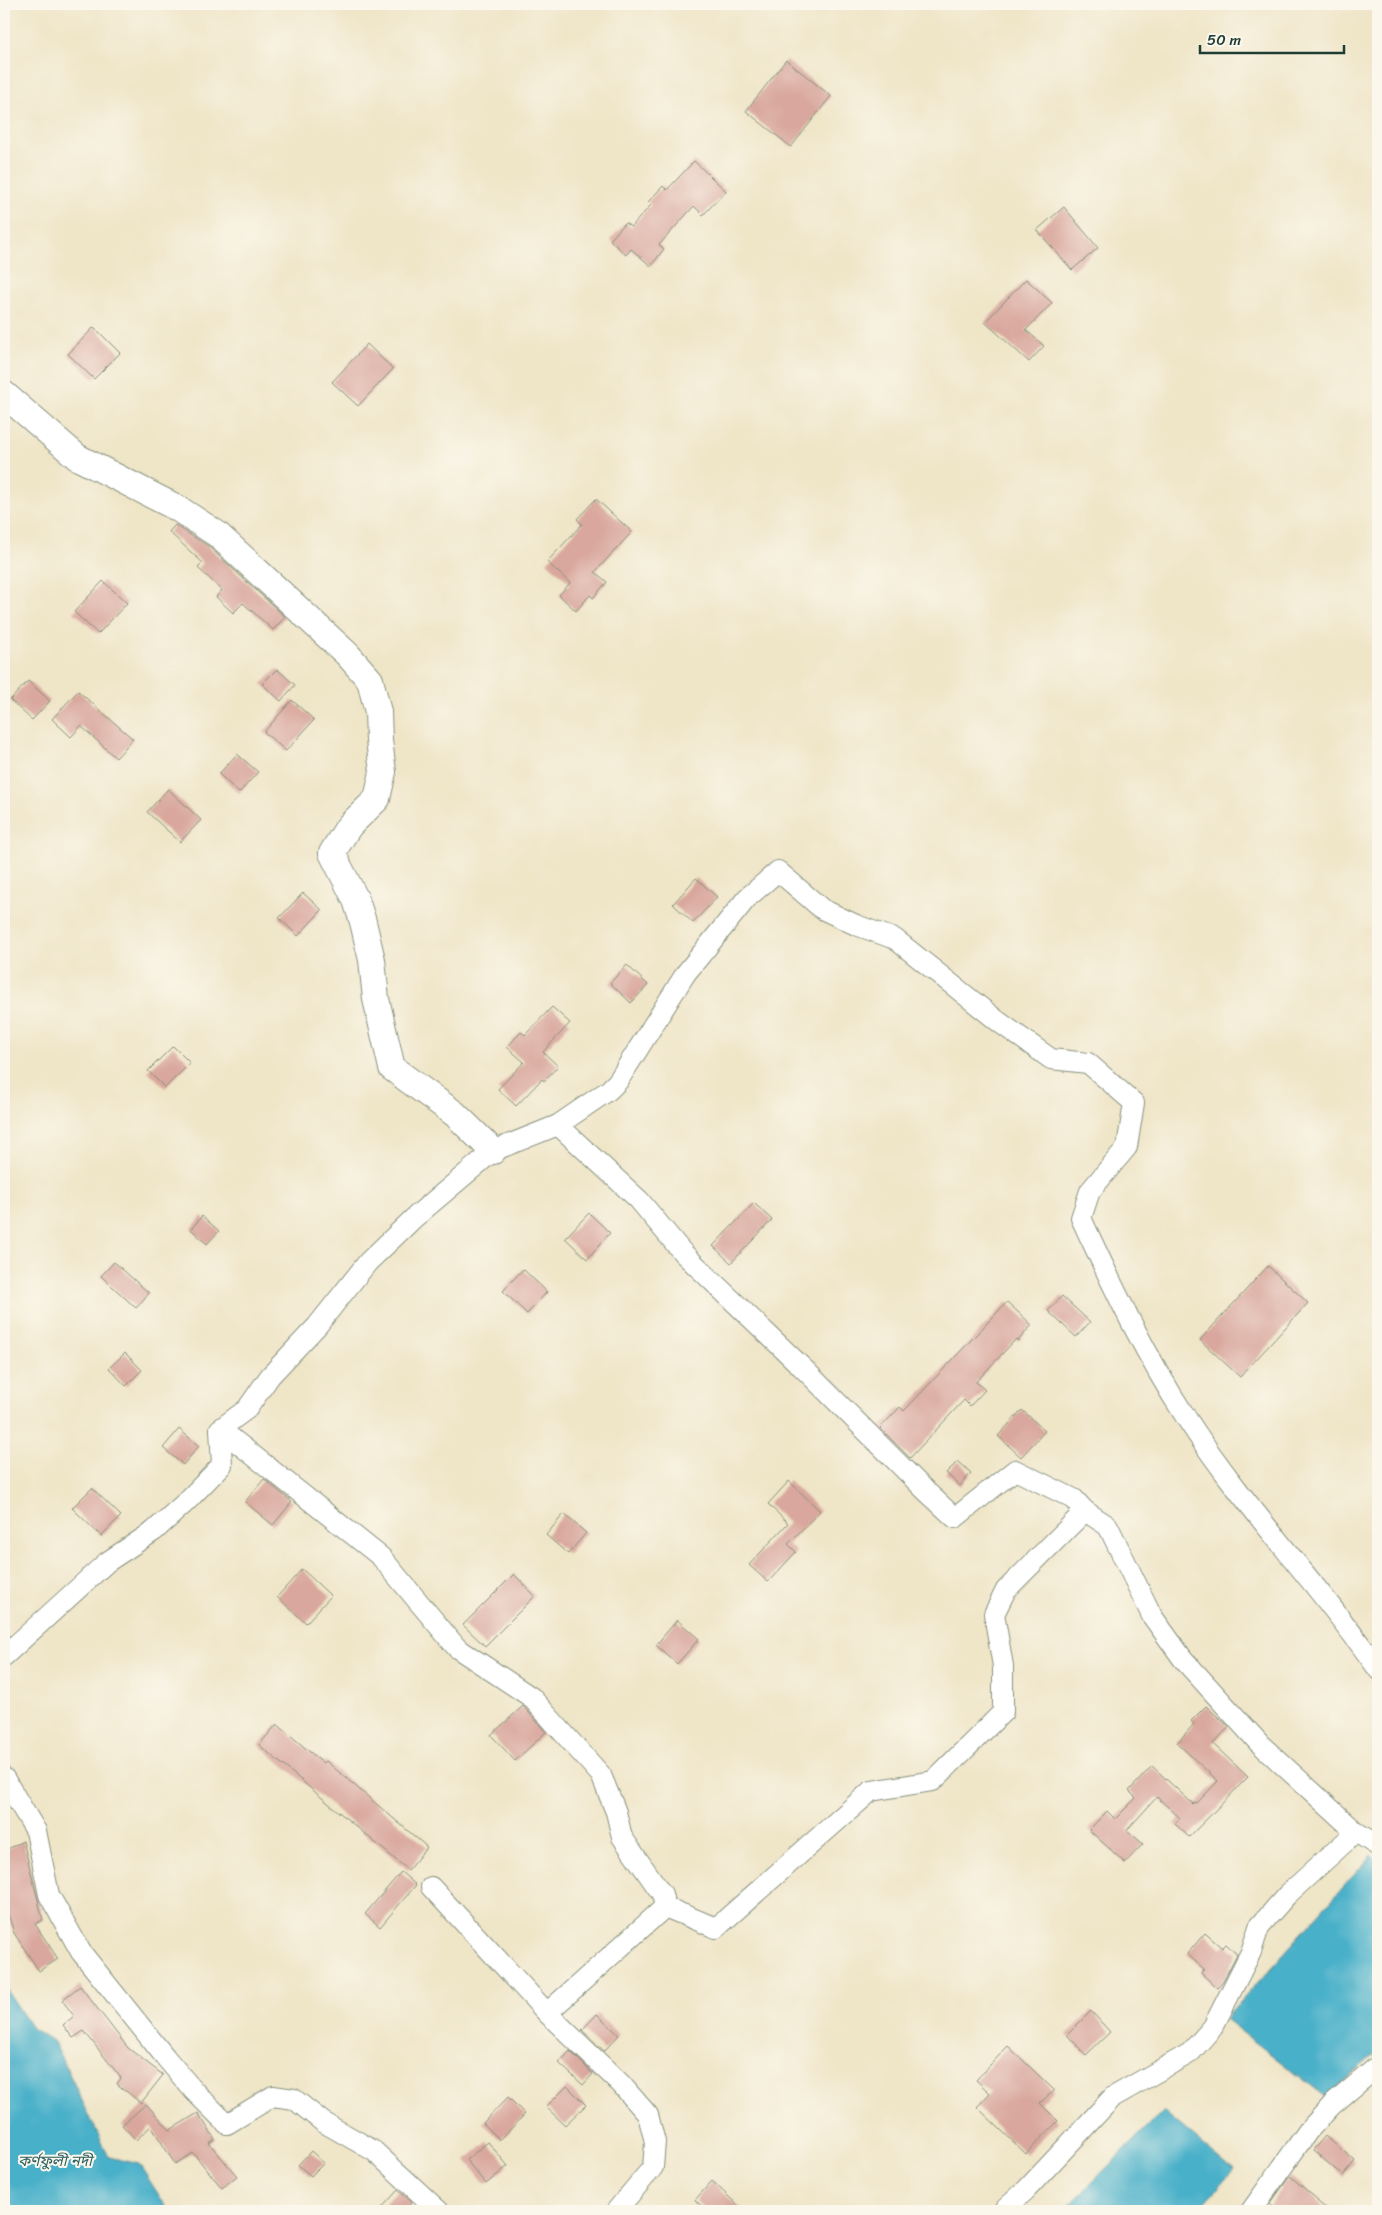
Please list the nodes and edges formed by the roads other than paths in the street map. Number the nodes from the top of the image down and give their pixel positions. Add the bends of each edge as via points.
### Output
1 (4, 394) edge
2 (558, 1125) junction
3 (493, 1150) junction
4 (220, 1429) junction
5 (1085, 1511) junction
6 (4, 1656) edge
7 (1378, 1669) edge
8 (4, 1778) edge
9 (1356, 1832) junction
10 (1378, 1846) edge
11 (431, 1887) dead end
12 (665, 1907) junction
13 (547, 2013) junction
14 (1378, 2066) edge
15 (439, 2211) edge
16 (616, 2211) edge
17 (1002, 2211) edge
18 (1251, 2211) edge

1 - 3 street via 77,457 177,508 217,534 347,654 370,680 378,712 384,772 377,799 349,826 332,853 356,900 363,922 392,1068 455,1114
2 - 3 street
2 - 5 street via 639,1200 683,1253 955,1518 1015,1470 1074,1499
2 - 7 street via 618,1081 686,973 747,898 778,871 822,909 895,939 1051,1059 1088,1063 1134,1103 1127,1148 1090,1191 1080,1218 1111,1283 1141,1344 1188,1420
3 - 4 street via 368,1262 317,1326 270,1376 247,1408
4 - 6 street via 222,1465 154,1531 107,1562
4 - 12 street via 381,1557 457,1648 531,1697 601,1775 622,1837 662,1894
5 - 9 street via 1108,1526 1152,1616 1183,1659 1259,1743
5 - 12 street via 1006,1590 994,1614 1003,1666 1003,1712 933,1781 871,1791 716,1928
8 - 15 street via 36,1831 49,1895 81,1952 166,2058 227,2124 273,2096 294,2099 323,2122 374,2151
9 - 10 street
9 - 17 street via 1286,1895 1259,1927 1251,1952 1213,2027 1190,2053 1113,2097 1026,2190
11 - 13 street
12 - 13 street
13 - 16 street via 621,2084 648,2116 655,2142 653,2167
14 - 18 street via 1332,2105 1308,2131

